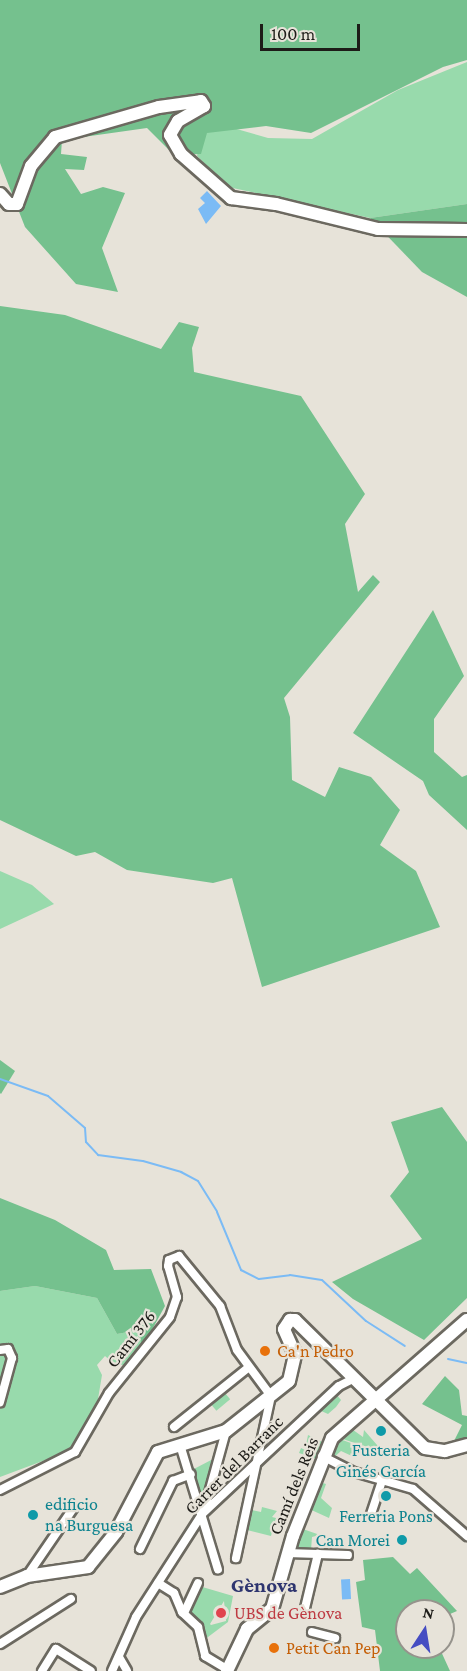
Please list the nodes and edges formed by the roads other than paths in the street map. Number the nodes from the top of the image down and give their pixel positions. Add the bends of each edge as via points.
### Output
1 (0, 194) edge
2 (467, 230) edge
3 (467, 1320) edge
4 (0, 1350) edge
5 (248, 1368) junction
6 (353, 1379) junction
7 (339, 1386) junction
8 (271, 1396) junction
9 (372, 1396) junction
10 (0, 1401) edge
11 (174, 1427) dead end
12 (226, 1431) junction
13 (467, 1445) edge
14 (181, 1448) junction
15 (322, 1456) junction
16 (256, 1466) junction
17 (191, 1474) junction
18 (383, 1478) junction
19 (0, 1490) edge
20 (74, 1507) dead end
21 (202, 1514) junction
22 (370, 1517) dead end
23 (467, 1536) edge
24 (140, 1549) dead end
25 (287, 1553) junction
26 (318, 1554) junction
27 (348, 1555) dead end
28 (236, 1558) dead end
29 (218, 1570) dead end
30 (27, 1576) junction
31 (158, 1583) junction
32 (198, 1583) dead end
33 (0, 1587) edge
34 (71, 1599) dead end
35 (305, 1608) dead end
36 (184, 1613) junction
37 (312, 1632) dead end
38 (336, 1638) dead end
39 (0, 1644) edge
40 (119, 1657) junction
41 (42, 1671) edge
42 (91, 1671) edge
43 (112, 1671) edge
44 (127, 1671) edge
45 (227, 1671) edge

1 - 2 street via 9,204 17,204 31,166 55,137 159,107 201,101 204,106 178,121 170,135 187,160 231,198 276,204 378,229
3 - 9 street, Camí dels Reis
4 - 10 street via 8,1348 12,1358
5 - 8 street, Camí 376
5 - 11 street
5 - 19 street, Camí 376 via 220,1306 190,1266 175,1256 168,1266 177,1298 170,1317 109,1393 75,1452
6 - 7 street, Carrer del Barranc
6 - 8 street via 295,1320 290,1320 284,1329 294,1348 293,1373
6 - 9 street
7 - 9 street via 352,1386
7 - 16 street, Carrer del Barranc
8 - 12 street
8 - 16 street
9 - 13 street via 425,1448 445,1451
9 - 15 street, Camí dels Reis via 342,1426
12 - 14 street
12 - 21 street
14 - 17 street
14 - 30 street via 175,1445 155,1456 116,1532 88,1567
15 - 18 street via 354,1472
15 - 25 street, Camí dels Reis
16 - 21 street, Carrer del Barranc
16 - 28 street
17 - 21 street
17 - 24 street via 173,1481
18 - 22 street
18 - 23 street via 426,1497
20 - 30 street
21 - 29 street
21 - 31 street, Carrer del Barranc
25 - 26 street
25 - 45 street, Camí dels Reis via 272,1609 247,1629
26 - 27 street
26 - 35 street
30 - 33 street
31 - 36 street via 174,1593
31 - 40 street, Carrer del Barranc via 136,1617
32 - 36 street
34 - 39 street
36 - 45 street via 199,1629 205,1656
37 - 38 street
40 - 43 street, Carrer del Barranc
40 - 44 street
41 - 42 street via 56,1649

